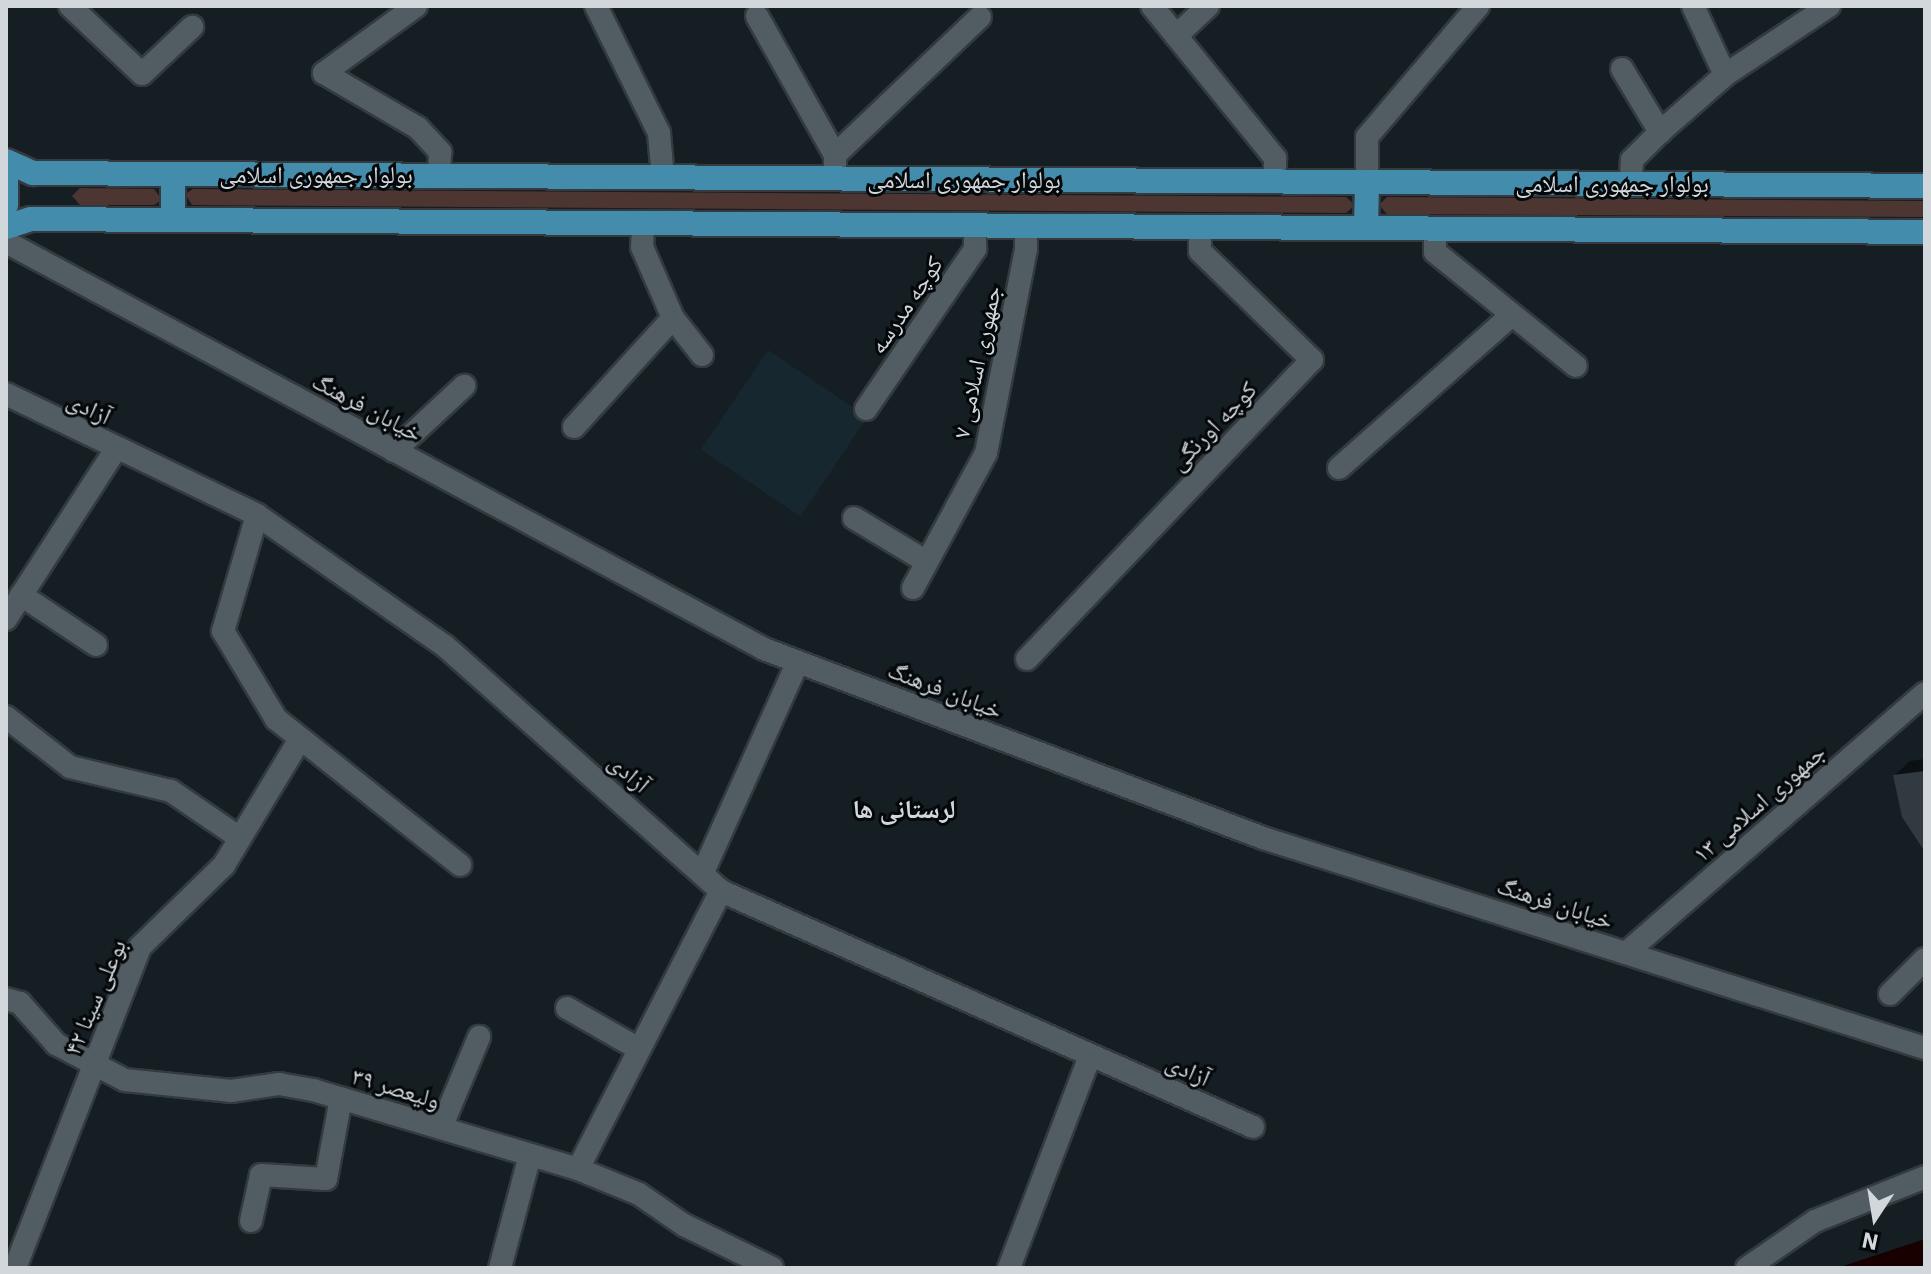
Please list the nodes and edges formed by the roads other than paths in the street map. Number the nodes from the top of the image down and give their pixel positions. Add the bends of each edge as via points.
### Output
1 (70, 6) edge
2 (416, 6) edge
3 (596, 6) edge
4 (1152, 6) edge
5 (1208, 6) edge
6 (1478, 6) edge
7 (1693, 6) edge
8 (1829, 6) edge
9 (757, 16) dead end
10 (980, 17) dead end
11 (192, 27) dead end
12 (1176, 36) junction
13 (1622, 69) dead end
14 (1725, 75) junction
15 (1660, 132) junction
16 (6, 161) edge
17 (835, 167) junction
18 (173, 174) junction
19 (439, 176) junction
20 (6, 177) edge
21 (663, 178) junction
22 (1275, 182) junction
23 (1367, 183) junction
24 (1631, 184) junction
25 (1925, 186) edge
26 (6, 205) edge
27 (173, 220) junction
28 (643, 223) junction
29 (975, 225) junction
30 (1026, 225) junction
31 (6, 227) edge
32 (1200, 227) junction
33 (1366, 228) junction
34 (1435, 228) junction
35 (1925, 232) edge
36 (6, 242) edge
37 (1511, 316) junction
38 (673, 318) junction
39 (702, 355) dead end
40 (1576, 366) dead end
41 (464, 386) dead end
42 (7, 400) edge
43 (866, 409) dead end
44 (574, 427) dead end
45 (116, 449) junction
46 (394, 451) junction
47 (1339, 468) dead end
48 (257, 515) junction
49 (854, 518) dead end
50 (927, 562) junction
51 (913, 588) dead end
52 (21, 595) junction
53 (6, 619) edge
54 (96, 645) dead end
55 (1027, 659) dead end
56 (798, 662) junction
57 (1925, 693) edge
58 (6, 717) edge
59 (300, 739) junction
60 (240, 838) junction
61 (460, 865) dead end
62 (703, 872) junction
63 (721, 891) junction
64 (1626, 953) junction
65 (1925, 959) edge
66 (1890, 994) dead end
67 (6, 999) edge
68 (567, 1008) dead end
69 (479, 1037) dead end
70 (1925, 1048) edge
71 (639, 1049) junction
72 (1090, 1056) junction
73 (93, 1067) junction
74 (341, 1098) junction
75 (1253, 1127) dead end
76 (441, 1128) junction
77 (530, 1155) junction
78 (578, 1169) junction
79 (1925, 1177) edge
80 (251, 1221) dead end
81 (15, 1268) edge
82 (500, 1268) edge
83 (772, 1268) edge
84 (1009, 1268) edge
85 (1747, 1268) edge

1 - 11 street via 142,74
2 - 19 street via 324,73 418,128 440,152
3 - 21 street via 659,133
4 - 12 street
5 - 12 street
6 - 23 street via 1367,137
7 - 14 street
8 - 14 street
9 - 17 street
10 - 17 street
12 - 22 street via 1275,158
13 - 15 street
14 - 15 street
15 - 24 street via 1632,160
16 - 18 main road, بولوار جمهوری اسلامی via 33,173
17 - 21 main road, بولوار جمهوری اسلامی
17 - 22 main road, بولوار جمهوری اسلامی
18 - 19 main road, بولوار جمهوری اسلامی
18 - 27 main road
19 - 21 main road, بولوار جمهوری اسلامی
20 - 26 main road
22 - 23 main road, بولوار جمهوری اسلامی
23 - 24 main road, بولوار جمهوری اسلامی
23 - 33 main road
24 - 25 main road, بولوار جمهوری اسلامی
27 - 28 main road, بولوار جمهوری اسلامی
27 - 31 main road, بولوار جمهوری اسلامی via 31,219
28 - 29 main road, بولوار جمهوری اسلامی
28 - 38 street via 642,247
29 - 30 main road, بولوار جمهوری اسلامی
29 - 43 street, کوچه مدرسه via 975,249
30 - 32 main road, بولوار جمهوری اسلامی
30 - 50 street, جمهوری اسلامی ۷ via 1026,249 986,453
32 - 33 main road, بولوار جمهوری اسلامی
32 - 55 street, کوچه اورنگی via 1200,251 1312,360
33 - 34 main road, بولوار جمهوری اسلامی
34 - 35 main road, بولوار جمهوری اسلامی
34 - 37 street via 1435,252
36 - 46 street, خیابان فرهنگ
37 - 40 street
37 - 47 street
38 - 39 street
38 - 44 street
41 - 46 street
42 - 45 street, آزادی
45 - 48 street, آزادی
45 - 52 street
46 - 56 street, خیابان فرهنگ via 764,649
48 - 59 street via 223,631 276,719
48 - 62 street, آزادی via 445,646
49 - 50 street
50 - 51 street, جمهوری اسلامی ۷
52 - 53 street
52 - 54 street
56 - 62 street
56 - 64 street, خیابان فرهنگ via 1263,838
57 - 64 street, جمهوری اسلامی ۱۳
58 - 60 street via 70,767 171,791
59 - 60 street, بوعلی سینا ۴۲
59 - 61 street
60 - 73 street, بوعلی سینا ۴۲ via 224,865 140,947
62 - 63 street, آزادی
63 - 71 street
63 - 72 street, آزادی
64 - 70 street, خیابان فرهنگ
65 - 66 street
67 - 73 street, ولیعصر ۳۹ via 20,1003 56,1044
68 - 71 street
69 - 76 street
71 - 78 street
72 - 75 street, آزادی
72 - 84 street
73 - 74 street, ولیعصر ۳۹ via 158,1086 231,1091 279,1084
73 - 81 street, بوعلی سینا ۴۲
74 - 76 street, ولیعصر ۳۹
74 - 80 street via 326,1179 261,1175
76 - 77 street, ولیعصر ۳۹
77 - 78 street, ولیعصر ۳۹
77 - 82 street
78 - 83 street, ولیعصر ۳۹ via 639,1194 684,1225
79 - 85 street via 1815,1221

